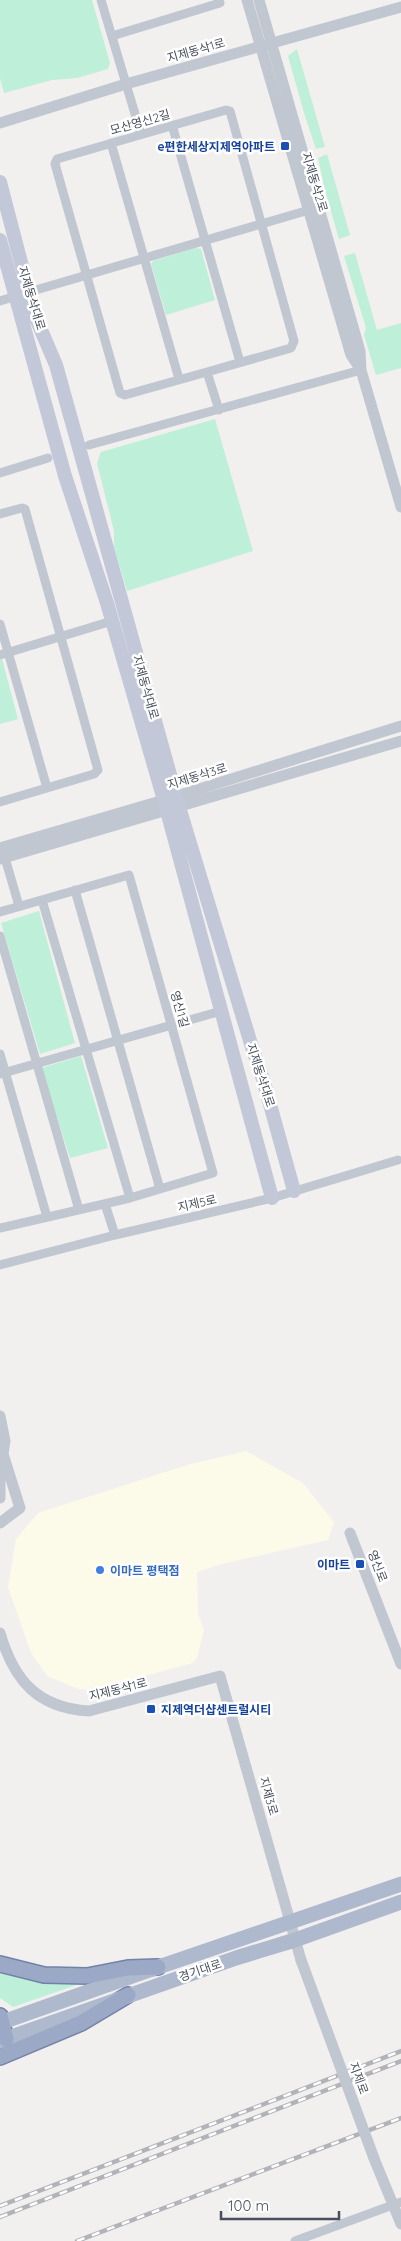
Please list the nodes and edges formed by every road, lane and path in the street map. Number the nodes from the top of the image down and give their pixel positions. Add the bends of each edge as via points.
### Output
1 (101, 0) edge
2 (219, 0) edge
3 (247, 0) edge
4 (259, 0) edge
5 (401, 7) edge
6 (112, 36) junction
7 (266, 44) junction
8 (126, 84) junction
9 (0, 123) edge
10 (172, 125) junction
11 (141, 134) junction
12 (111, 143) junction
13 (0, 182) edge
14 (310, 210) junction
15 (261, 224) junction
16 (0, 240) edge
17 (205, 241) junction
18 (144, 258) junction
19 (87, 275) junction
20 (22, 294) junction
21 (0, 300) edge
22 (240, 362) junction
23 (361, 370) junction
24 (207, 372) junction
25 (179, 379) junction
26 (218, 410) junction
27 (52, 427) junction
28 (74, 429) junction
29 (89, 446) junction
30 (48, 458) junction
31 (84, 466) junction
32 (0, 473) edge
33 (65, 476) junction
34 (401, 507) edge
35 (0, 514) edge
36 (112, 620) junction
37 (0, 624) edge
38 (60, 636) junction
39 (4, 654) edge
40 (401, 726) edge
41 (401, 741) edge
42 (46, 788) junction
43 (0, 802) edge
44 (171, 804) junction
45 (2, 850) edge
46 (76, 890) junction
47 (42, 900) junction
48 (19, 906) junction
49 (0, 912) edge
50 (0, 936) edge
51 (221, 1011) junction
52 (172, 1025) junction
53 (118, 1041) junction
54 (86, 1050) junction
55 (0, 1054) edge
56 (37, 1064) junction
57 (3, 1073) edge
58 (398, 1160) dead end
59 (160, 1189) junction
60 (294, 1191) junction
61 (130, 1198) junction
62 (272, 1198) junction
63 (105, 1204) junction
64 (79, 1210) junction
65 (47, 1216) junction
66 (0, 1228) edge
67 (115, 1235) junction
68 (0, 1265) edge
69 (0, 1416) edge
70 (1, 1456) edge
71 (0, 1498) edge
72 (0, 1523) edge
73 (350, 1534) dead end
74 (0, 1633) edge
75 (401, 1664) edge
76 (220, 1676) joint
77 (401, 1884) edge
78 (401, 1902) edge
79 (290, 1923) junction
80 (295, 1940) junction
81 (0, 1964) edge
82 (158, 1967) junction
83 (128, 1995) junction
84 (1, 2021) edge
85 (3, 2040) edge
86 (0, 2057) edge
87 (401, 2202) edge
88 (401, 2224) edge
89 (295, 2241) edge

1 - 6 street
2 - 6 street via 220,3
3 - 7 street, 지제동삭2로
4 - 7 street, 지제동삭2로
5 - 7 street, 지제동삭1로
6 - 8 street
7 - 8 street, 지제동삭1로
7 - 14 street, 지제동삭2로
7 - 23 street, 지제동삭2로 via 360,351
8 - 9 street, 지제동삭1로
8 - 11 street
10 - 11 street, 모산영신2길
10 - 15 street, 모산영신2길 via 230,111
10 - 17 street
11 - 12 street, 모산영신2길
12 - 18 street
12 - 19 street, 모산영신2길 via 57,159 55,164
13 - 20 main road, 지제동삭대로
14 - 15 street
14 - 23 street, 지제동삭2로 via 351,354
15 - 17 street
15 - 22 street, 모산영신2길 via 294,342 291,348
16 - 20 main road, 지제동삭대로
17 - 18 street
17 - 22 street
18 - 19 street
18 - 25 street
19 - 20 street
19 - 25 street, 모산영신2길 via 120,393 125,395
20 - 21 street
20 - 27 main road, 지제동삭대로
20 - 28 main road, 지제동삭대로 via 56,365
22 - 24 street, 모산영신2길
23 - 26 street
23 - 34 street, 지제동삭2로
24 - 25 street, 모산영신2길
24 - 26 street
26 - 29 street
27 - 30 street
27 - 33 main road, 지제동삭대로
28 - 29 street
28 - 31 main road, 지제동삭대로
29 - 31 street
30 - 32 street
30 - 33 street
31 - 44 main road, 지제동삭대로
33 - 36 main road, 지제동삭대로
35 - 38 street via 25,509
36 - 38 street
36 - 44 main road, 지제동삭대로
37 - 39 street
38 - 39 street
38 - 42 street via 98,770
39 - 42 street
40 - 44 street, 지제동삭3로
41 - 44 street, 지제동삭3로
42 - 43 street
44 - 45 street, 지제동삭3로
44 - 51 main road, 지제동삭대로
44 - 60 main road, 지제동삭대로 via 263,1079
45 - 48 street
46 - 47 street, 영신1길
46 - 52 street, 영신1길 via 129,874
46 - 53 street
47 - 48 street, 영신1길
47 - 54 street
48 - 49 street, 영신1길
50 - 56 street
51 - 52 street
51 - 62 main road, 지제동삭대로
52 - 53 street
52 - 59 street, 영신1길 via 213,1173
53 - 54 street
53 - 59 street
54 - 56 street
54 - 61 street
55 - 57 street
56 - 57 street
56 - 64 street
57 - 65 street
58 - 60 street, 지제5로
59 - 61 street, 영신1길
60 - 62 street, 지제5로
61 - 63 street, 영신1길
62 - 67 street, 지제5로
63 - 64 street, 영신1길
63 - 67 street
64 - 65 street, 영신1길
65 - 66 street, 영신1길
67 - 68 street, 지제5로
69 - 70 street via 5,1441
70 - 71 street
70 - 72 street via 20,1508
73 - 75 street, 영신로
74 - 76 street, 지제동삭1로 via 7,1657 20,1677 37,1695 68,1710 90,1711
76 - 79 street, 지제3로
77 - 79 main road, 경기대로
78 - 80 main road, 경기대로
79 - 80 street, 지제3로
79 - 82 main road, 경기대로
80 - 83 main road, 경기대로
80 - 88 street, 지제로, bridge
81 - 82 highway via 44,1975 87,1976 128,1968
82 - 84 main road, 경기대로
83 - 85 main road, 경기대로
83 - 86 highway via 81,2023
84 - 85 highway
87 - 89 street

